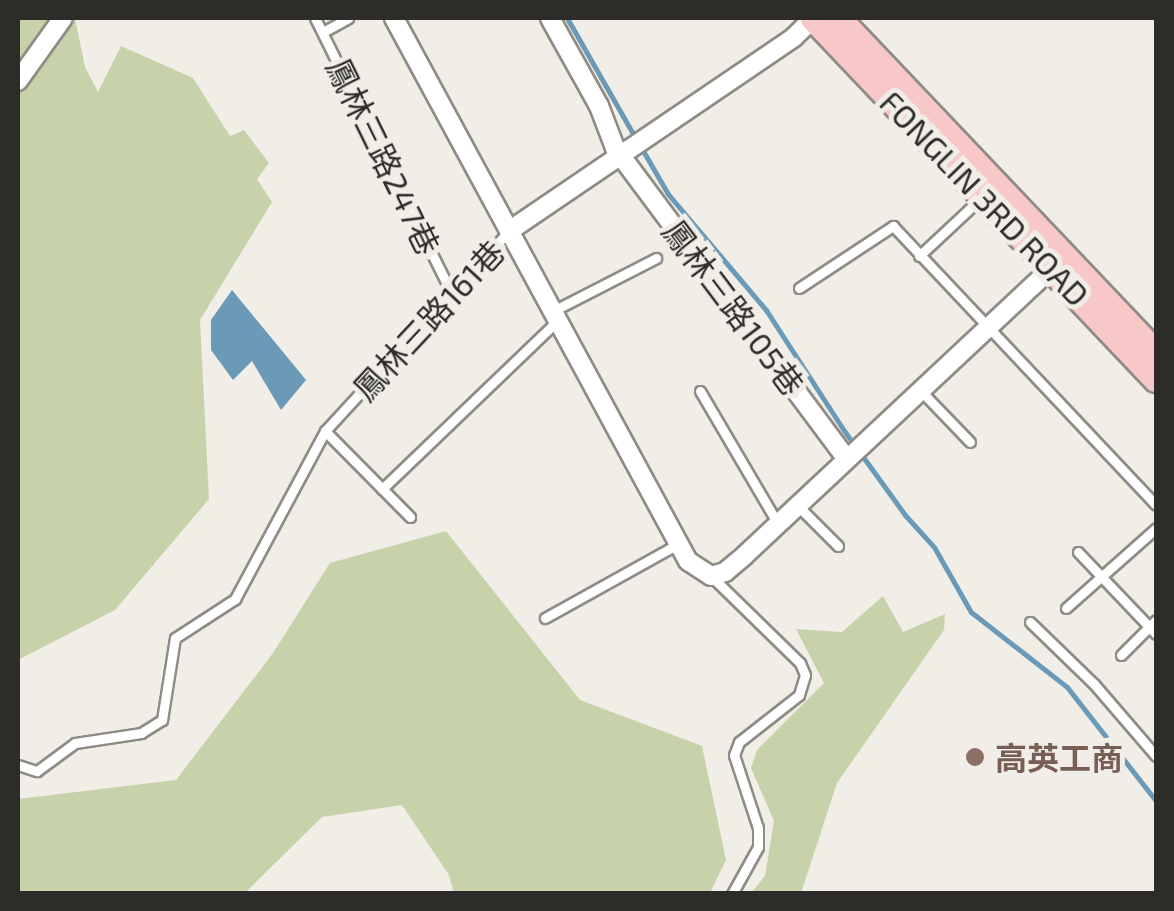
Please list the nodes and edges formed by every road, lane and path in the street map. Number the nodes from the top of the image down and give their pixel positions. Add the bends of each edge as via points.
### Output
1 (63, 18) edge
2 (316, 18) edge
3 (348, 18) edge
4 (394, 18) edge
5 (550, 18) edge
6 (814, 18) edge
7 (838, 18) edge
8 (324, 32) junction
9 (18, 81) edge
10 (624, 154) junction
11 (983, 196) junction
12 (509, 231) junction
13 (919, 256) junction
14 (656, 258) dead end
15 (1058, 262) junction
16 (799, 288) dead end
17 (452, 294) junction
18 (555, 316) junction
19 (988, 328) junction
20 (1156, 353) edge
21 (1156, 378) edge
22 (918, 388) junction
23 (700, 391) dead end
24 (325, 431) junction
25 (970, 442) dead end
26 (853, 451) junction
27 (382, 488) junction
28 (797, 505) junction
29 (1156, 505) edge
30 (410, 517) dead end
31 (778, 524) junction
32 (1156, 528) edge
33 (678, 544) junction
34 (838, 546) dead end
35 (1078, 552) dead end
36 (711, 576) junction
37 (1101, 576) junction
38 (1066, 608) dead end
39 (545, 618) dead end
40 (1030, 622) dead end
41 (1154, 627) edge
42 (1121, 655) dead end
43 (1156, 734) edge
44 (1146, 744) junction
45 (1156, 756) edge
46 (18, 765) edge
47 (732, 894) edge

1 - 9 street
2 - 8 lane, 鳳林三路247巷
3 - 8 lane
4 - 12 street
5 - 10 street, 鳳林三路105巷
6 - 10 street
6 - 11 main road, FONGLIN 3RD ROAD
7 - 15 main road, FONGLIN 3RD ROAD
8 - 17 lane, 鳳林三路247巷
10 - 12 street
10 - 26 street, 鳳林三路105巷
11 - 13 lane
11 - 15 main road, FONGLIN 3RD ROAD
12 - 17 lane, 鳳林三路161巷
12 - 18 street, 鳳林三路161巷
13 - 16 lane via 892,226
13 - 19 lane
14 - 18 lane
15 - 19 street
15 - 20 main road, FONGLIN 3RD ROAD
15 - 21 main road, FONGLIN 3RD ROAD
17 - 24 lane, 鳳林三路161巷
18 - 27 lane
18 - 33 street, 鳳林三路161巷
19 - 22 street
19 - 29 lane
22 - 25 lane
22 - 26 street
23 - 31 lane
24 - 27 lane
24 - 46 lane, 鳳林三路161巷 via 236,600 175,638 162,720 140,733 74,743 37,771
26 - 28 street
27 - 30 lane
28 - 31 street
28 - 34 lane
31 - 36 street
32 - 37 lane
33 - 36 street, 鳳林三路161巷 via 688,561
33 - 39 lane
35 - 37 lane
36 - 47 lane via 805,675 799,694 740,742 734,755 758,846
37 - 38 lane
37 - 41 lane
40 - 44 lane
41 - 42 lane
43 - 44 lane
44 - 45 lane

